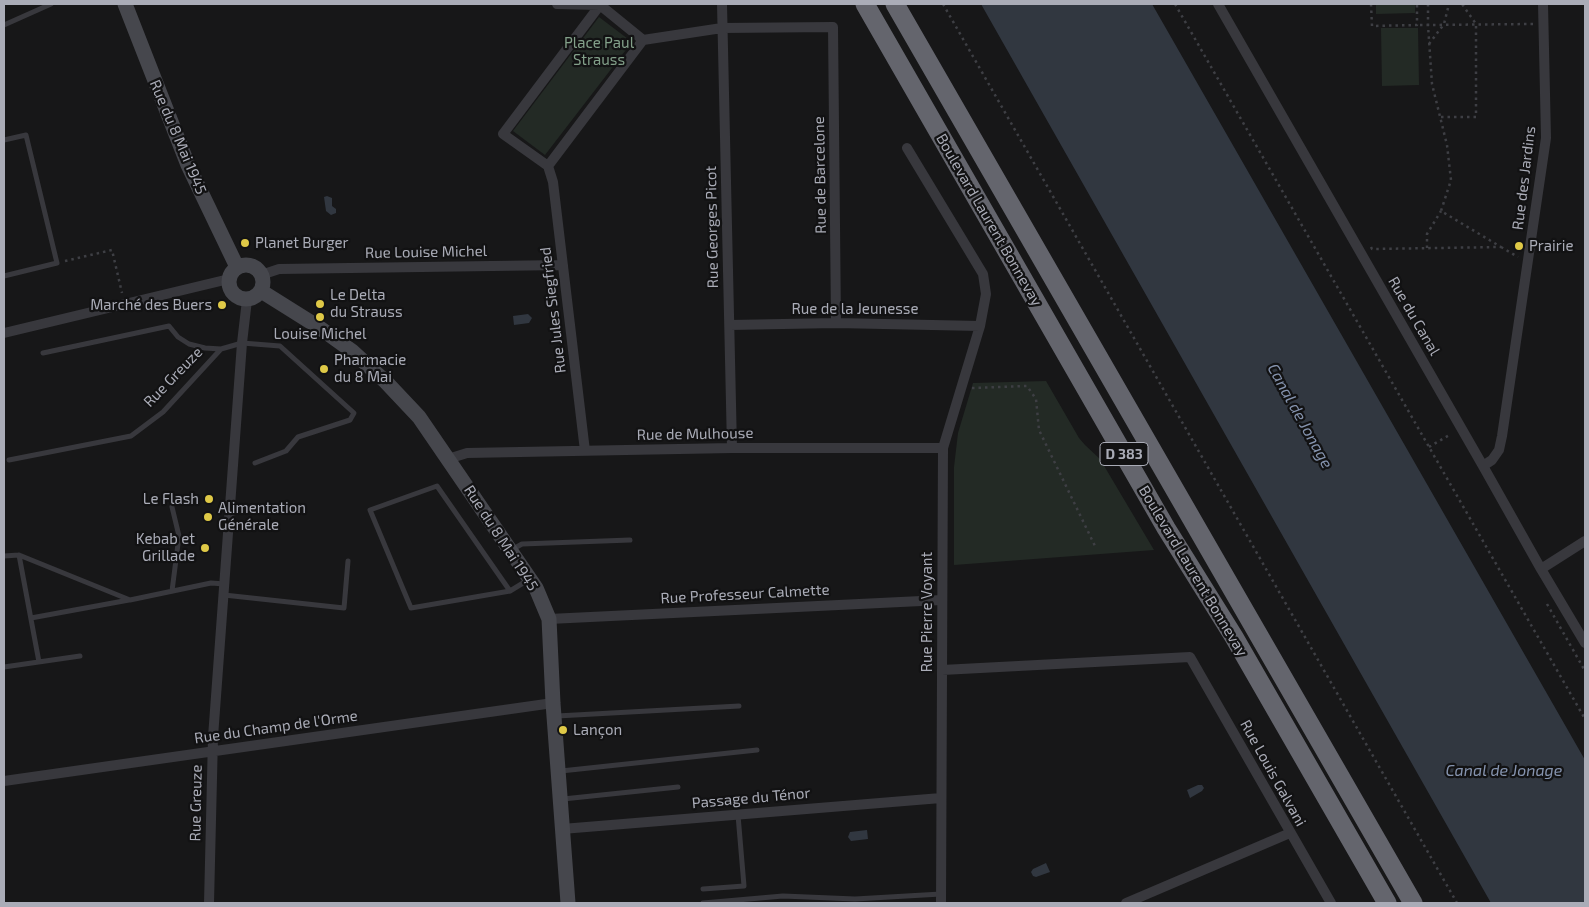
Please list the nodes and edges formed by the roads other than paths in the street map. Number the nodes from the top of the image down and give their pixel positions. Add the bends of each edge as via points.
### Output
1 (51, 4) edge
2 (125, 4) edge
3 (557, 4) edge
4 (600, 4) edge
5 (722, 4) edge
6 (865, 4) edge
7 (894, 4) edge
8 (1218, 4) edge
9 (1544, 4) edge
10 (4, 25) edge
11 (722, 28) junction
12 (643, 40) junction
13 (4, 140) edge
14 (907, 148) dead end
15 (548, 166) junction
16 (563, 266) junction
17 (233, 273) junction
18 (261, 275) junction
19 (4, 276) edge
20 (260, 291) junction
21 (247, 300) junction
22 (836, 323) junction
23 (730, 325) junction
24 (980, 326) junction
25 (4, 333) edge
26 (242, 343) junction
27 (221, 349) junction
28 (43, 354) dead end
29 (732, 448) junction
30 (943, 448) junction
31 (585, 451) junction
32 (448, 459) junction
33 (9, 460) dead end
34 (255, 463) dead end
35 (1483, 466) junction
36 (172, 507) dead end
37 (630, 540) dead end
38 (1585, 541) edge
39 (510, 551) junction
40 (19, 555) junction
41 (4, 556) edge
42 (348, 561) dead end
43 (1540, 569) junction
44 (530, 580) junction
45 (225, 584) junction
46 (172, 591) junction
47 (510, 591) junction
48 (224, 596) junction
49 (130, 600) junction
50 (942, 600) junction
51 (31, 618) junction
52 (549, 619) junction
53 (1585, 643) edge
54 (80, 656) dead end
55 (39, 662) junction
56 (4, 668) edge
57 (942, 670) junction
58 (738, 706) dead end
59 (553, 710) junction
60 (757, 750) dead end
61 (212, 751) junction
62 (558, 771) junction
63 (4, 781) edge
64 (678, 787) dead end
65 (941, 798) junction
66 (560, 799) junction
67 (738, 814) junction
68 (562, 829) junction
69 (1290, 833) junction
70 (702, 889) dead end
71 (941, 899) edge
72 (209, 903) edge
73 (568, 903) edge
74 (703, 903) edge
75 (1126, 903) edge
76 (1331, 903) edge
77 (1386, 903) edge
78 (1413, 903) edge

1 - 10 lane
2 - 17 street, Rue du 8 Mai 1945
3 - 4 street
4 - 12 street
4 - 15 street via 503,134
5 - 11 street, Rue Georges Picot
6 - 77 highway, Boulevard Laurent Bonnevay / D 383
7 - 78 highway, Boulevard Laurent Bonnevay / D 383
8 - 35 street, Rue du Canal
9 - 35 street, Rue des Jardins via 1546,138 1502,436 1492,460
11 - 12 street
11 - 22 street, Rue de Barcelone via 833,27
11 - 23 street, Rue Georges Picot
12 - 15 street
13 - 19 lane via 26,135 56,263
14 - 24 street, Rue Pierre Voyant via 983,274 986,294
15 - 16 street, Rue Jules Siegfried via 553,182
16 - 18 street, Rue Louise Michel via 279,269
16 - 31 street, Rue Jules Siegfried
17 - 18 street via 242,266 253,267
17 - 21 street via 230,290
17 - 25 street via 125,304
18 - 20 street
20 - 21 street
20 - 32 street, Rue du 8 Mai 1945 via 352,351 419,417
21 - 26 street, Rue Greuze
22 - 23 street, Rue de la Jeunesse
22 - 24 street, Rue de la Jeunesse
23 - 29 street, Rue Georges Picot
24 - 30 street, Rue Pierre Voyant
26 - 27 lane, Rue Greuze
26 - 34 lane via 280,346 354,413 350,420 298,437 286,451
26 - 45 street, Rue Greuze
27 - 28 lane via 189,344 168,326
27 - 33 lane, Rue Greuze via 163,412 130,436
29 - 30 street, Rue de Mulhouse
29 - 31 street, Rue de Mulhouse
30 - 50 street, Rue Pierre Voyant
31 - 32 street, Rue de Mulhouse via 467,453
32 - 39 street, Rue du 8 Mai 1945
35 - 43 street, Rue du Canal
36 - 46 lane via 178,536
37 - 39 lane via 522,544
38 - 43 street
39 - 44 street, Rue du 8 Mai 1945
40 - 41 lane
40 - 49 lane
40 - 51 lane
42 - 48 lane via 344,608
43 - 53 street, Rue du Canal
44 - 47 lane
44 - 52 street, Rue du 8 Mai 1945
45 - 46 lane
45 - 48 street, Rue Greuze
46 - 49 lane
47 - 47 lane via 437,486 370,510 411,608
48 - 61 street, Rue Greuze
49 - 51 lane
50 - 52 street, Rue Professeur Calmette
50 - 57 street, Rue Pierre Voyant
51 - 55 lane
52 - 59 street, Rue du 8 Mai 1945
54 - 55 lane
55 - 56 lane
57 - 65 street, Rue Pierre Voyant
57 - 69 street, Rue Louis Galvani via 1190,657
58 - 59 lane
59 - 61 street, Rue du Champ de l'Orme
59 - 62 street, Rue du 8 Mai 1945
60 - 62 lane
61 - 63 street, Rue du Champ de l'Orme
61 - 72 street, Rue Greuze
62 - 66 street, Rue du 8 Mai 1945
64 - 66 lane
65 - 67 street, Passage du Ténor
65 - 71 street, Rue Pierre Voyant
66 - 68 street, Rue du 8 Mai 1945
67 - 68 street, Passage du Ténor
67 - 70 lane via 744,886
68 - 73 street, Rue du 8 Mai 1945
69 - 75 street
69 - 76 street, Rue Louis Galvani
71 - 74 lane via 856,900 783,896

